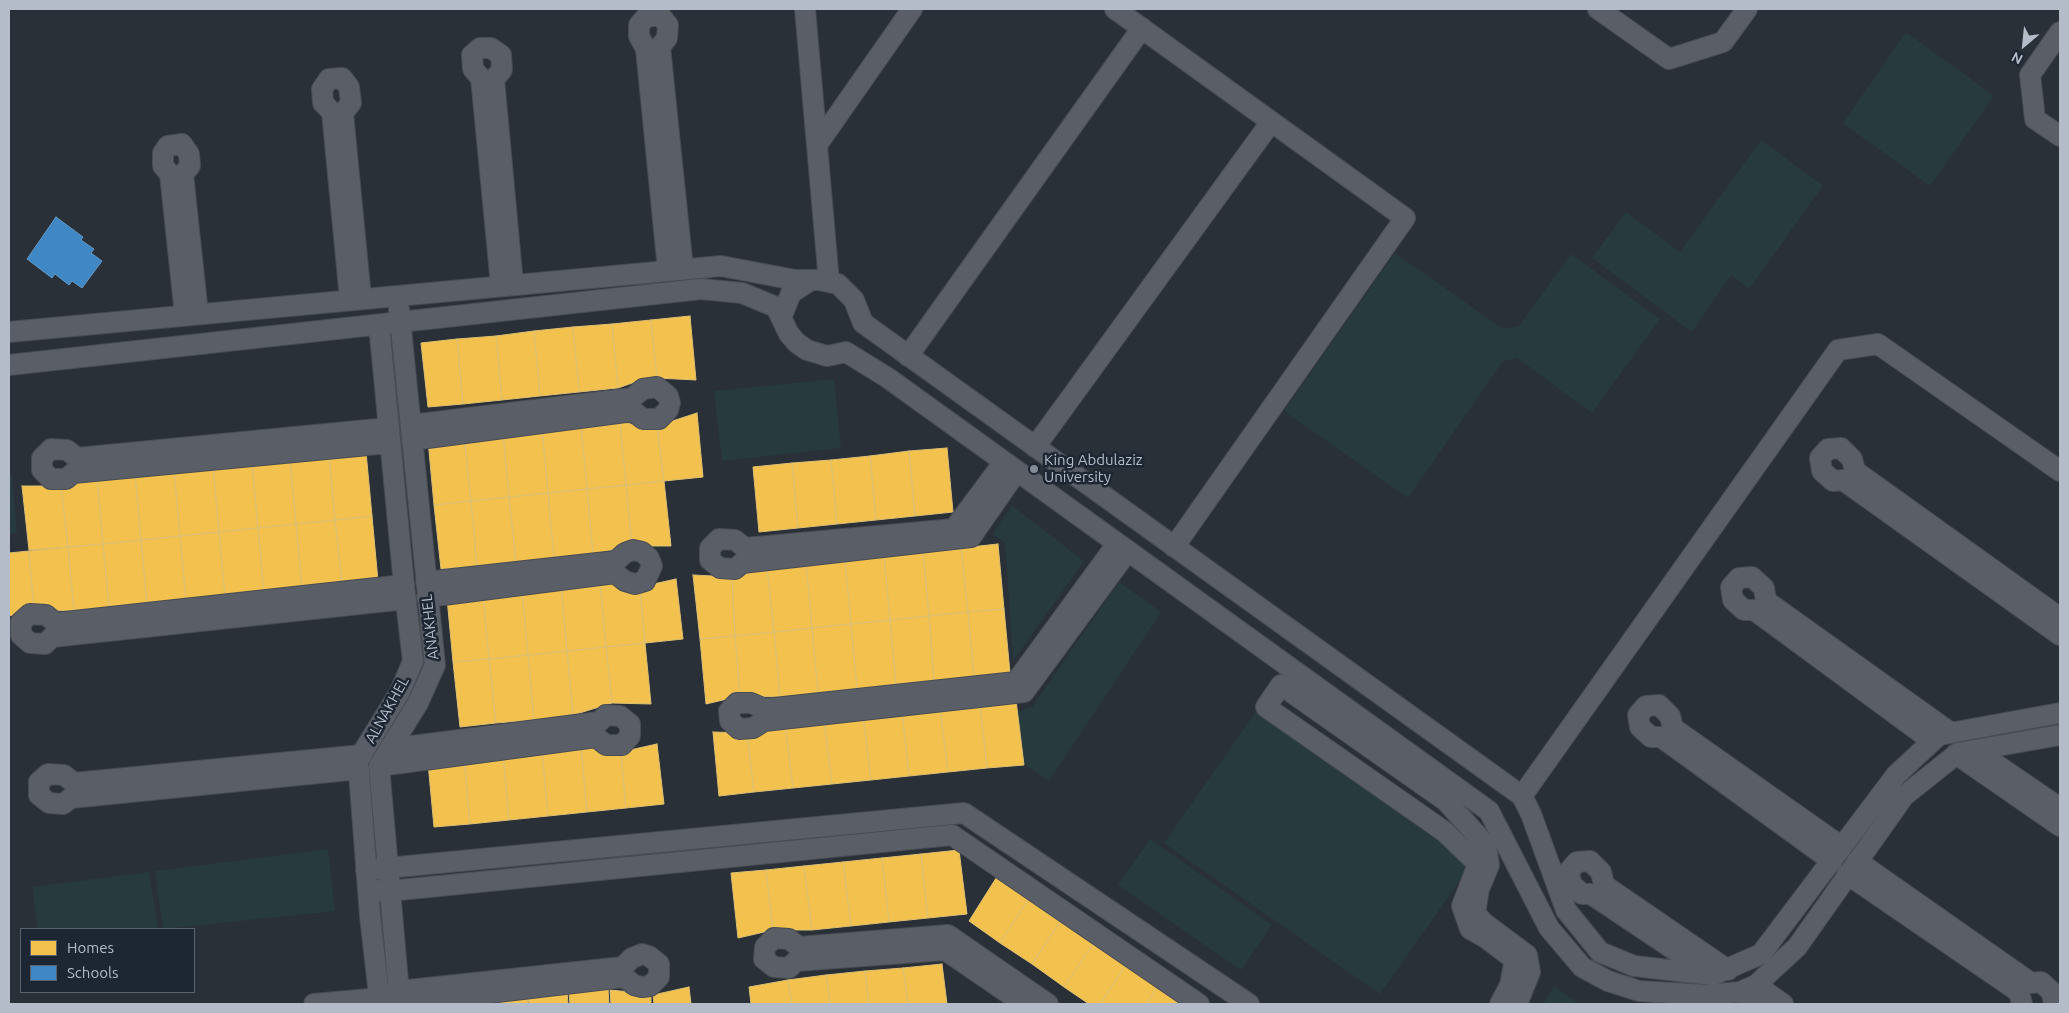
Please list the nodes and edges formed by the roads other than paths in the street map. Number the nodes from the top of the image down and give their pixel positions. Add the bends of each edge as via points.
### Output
1 (806, 9) edge
2 (912, 9) edge
3 (1115, 9) edge
4 (1598, 9) edge
5 (1747, 9) edge
6 (1142, 28) junction
7 (2060, 32) edge
8 (1271, 122) junction
9 (2060, 136) edge
10 (817, 145) junction
11 (676, 270) junction
12 (820, 281) junction
13 (507, 285) junction
14 (398, 295) junction
15 (356, 299) junction
16 (191, 315) junction
17 (781, 318) junction
18 (401, 322) junction
19 (863, 323) junction
20 (379, 325) junction
21 (9, 332) edge
22 (846, 352) junction
23 (908, 356) junction
24 (9, 365) edge
25 (411, 432) junction
26 (388, 435) junction
27 (1028, 442) junction
28 (1004, 462) junction
29 (2060, 471) edge
30 (1121, 509) junction
31 (1095, 527) junction
32 (1174, 547) junction
33 (1122, 548) junction
34 (427, 590) junction
35 (404, 592) junction
36 (2060, 618) edge
37 (2060, 635) edge
38 (2060, 713) edge
39 (1951, 733) junction
40 (2060, 735) edge
41 (1932, 741) junction
42 (1975, 750) junction
43 (1956, 754) junction
44 (384, 758) junction
45 (360, 762) junction
46 (1522, 796) junction
47 (2060, 808) edge
48 (2060, 826) edge
49 (1837, 854) junction
50 (387, 868) junction
51 (1852, 868) junction
52 (366, 870) junction
53 (369, 890) junction
54 (389, 891) junction
55 (1721, 973) junction
56 (1751, 994) edge
57 (393, 1001) edge
58 (1019, 1003) edge
59 (314, 1004) edge
60 (1048, 1004) edge
61 (1199, 1004) edge
62 (1249, 1004) edge
63 (1500, 1004) edge
64 (1518, 1004) edge
65 (1783, 1004) edge
66 (2022, 1004) edge
67 (2054, 1004) edge

1 - 10 street
2 - 10 street
3 - 6 street
4 - 5 street via 1669,59 1724,42
6 - 8 street
6 - 23 street
7 - 9 street via 2030,75 2035,118
8 - 27 street
8 - 32 street via 1405,218
10 - 12 street
11 - 11 street via 660,47 667,38 668,24 660,15 646,17 639,25 639,36 646,49
11 - 12 street via 722,266 795,280
11 - 13 street
12 - 17 street via 791,293
12 - 19 street via 838,284 854,300
13 - 13 street via 494,80 502,70 502,55 491,48 480,48 472,55 473,69 481,78
13 - 14 street
14 - 15 street
14 - 18 street, ANAKHEL
15 - 15 street via 343,113 351,103 349,87 342,78 329,79 322,89 323,103 332,112
15 - 16 street
16 - 16 street via 183,174 190,166 189,154 182,144 168,146 163,153 163,166 170,174
16 - 21 street
17 - 18 street via 776,307 742,293 701,289
17 - 22 street via 789,334 807,350 827,356
18 - 20 street
18 - 25 street, ANAKHEL
19 - 22 street via 858,340
19 - 23 street
20 - 24 street
20 - 26 street, ALNAKHEL
22 - 28 street via 888,378
23 - 27 street
25 - 25 street via 633,411 643,419 659,419 670,403 668,396 657,387 644,389 632,398
25 - 34 street, ANAKHEL
26 - 26 street via 77,458 67,450 51,449 42,458 42,470 52,478 66,479 73,473
26 - 35 street, ALNAKHEL
27 - 28 street via 1029,454 1045,468 1044,474 1038,475 1003,450
27 - 30 street
28 - 28 street via 954,529 745,548 735,540 719,539 710,548 710,560 720,568 734,569 742,563 971,537
28 - 31 street
29 - 46 street via 1878,344 1838,350
30 - 31 street via 1083,488 1077,488 1071,493 1086,509
30 - 32 street
31 - 33 street
32 - 46 street
33 - 33 street via 1016,682 765,709 751,703 737,703 729,710 730,722 739,729 753,728 764,721 1024,692
33 - 56 street via 1489,811 1549,928 1582,967 1608,981 1640,991
34 - 34 street via 615,573 635,584 645,581 652,566 649,558 634,550 616,560
34 - 44 street, ANAKHEL via 435,665 418,703
35 - 35 street via 56,622 46,615 30,614 21,622 20,635 30,643 45,644 52,637
35 - 45 street, ALNAKHEL via 413,661 400,692
36 - 37 street via 1855,471 1852,459 1841,448 1828,449 1820,458 1822,470 1833,481 1843,480
38 - 39 street
39 - 41 street via 1939,735
39 - 41 street via 1766,601 1764,588 1752,577 1739,578 1731,587 1733,600 1744,610 1754,610
40 - 42 street
41 - 49 street via 1896,776
42 - 43 street
42 - 47 street
43 - 48 street
43 - 51 street via 1904,796
44 - 44 street via 596,737 606,745 622,745 630,736 630,724 620,716 606,715 599,722
44 - 50 street
45 - 45 street via 74,783 64,775 48,774 39,782 39,795 49,803 64,804 71,798
45 - 52 street
46 - 55 street via 1566,910 1600,952 1634,966
49 - 49 street via 1673,728 1670,716 1659,705 1646,706 1638,715 1640,727 1650,737 1661,737
49 - 55 street via 1761,954
50 - 52 street
50 - 54 street
50 - 62 street via 964,812
51 - 56 street via 1797,947
51 - 66 street via 2019,992
51 - 67 street via 2031,983 2041,982 2052,992
52 - 53 street
53 - 54 street
53 - 57 street via 370,916
54 - 57 street
54 - 61 street via 952,835
55 - 55 street via 1604,885 1601,872 1590,861 1577,862 1569,871 1571,884 1582,894 1592,894
56 - 65 street
57 - 57 street via 624,977 634,985 650,986 659,977 659,964 642,954 623,966
57 - 59 street
58 - 60 street via 945,950 796,961 789,968 774,967 764,959 765,947 774,938 789,939 800,947 948,935
63 - 64 street via 1510,985 1515,960 1470,929 1462,906 1478,864 1446,832 1266,707 1281,685 1446,801 1486,844 1489,865 1478,889 1475,913 1527,955 1530,972

